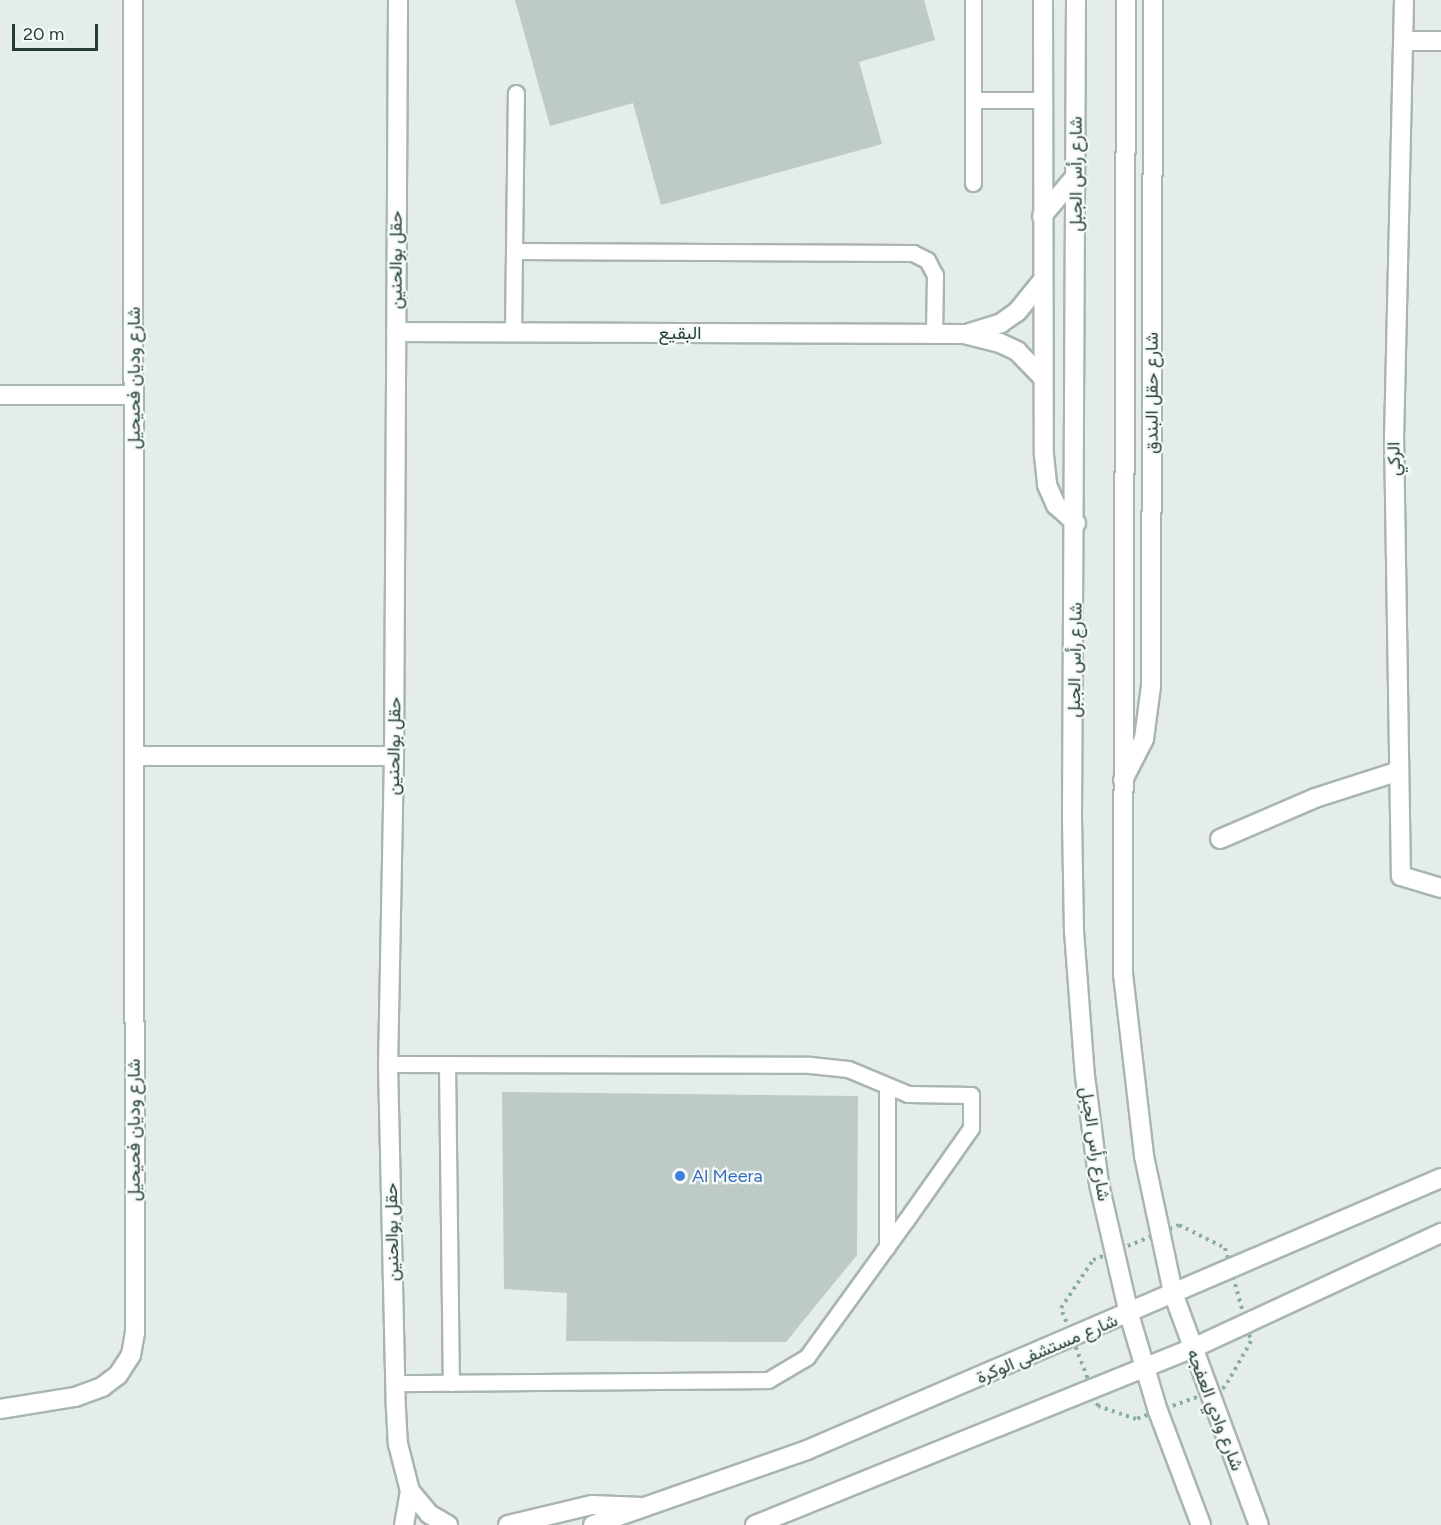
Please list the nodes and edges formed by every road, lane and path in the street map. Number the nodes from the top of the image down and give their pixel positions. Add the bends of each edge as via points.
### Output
1 (133, 0) edge
2 (398, 0) edge
3 (973, 0) edge
4 (1043, 0) edge
5 (1076, 0) edge
6 (1126, 0) edge
7 (1153, 0) edge
8 (1404, 0) edge
9 (1405, 41) junction
10 (1441, 41) edge
11 (516, 93) dead end
12 (973, 100) junction
13 (1042, 100) junction
14 (1075, 177) junction
15 (973, 183) dead end
16 (1042, 216) junction
17 (514, 251) junction
18 (1041, 282) junction
19 (396, 332) junction
20 (513, 333) junction
21 (934, 334) junction
22 (964, 334) junction
23 (1043, 378) junction
24 (0, 395) edge
25 (134, 395) junction
26 (1076, 523) junction
27 (134, 756) junction
28 (394, 756) junction
29 (1399, 771) junction
30 (1123, 780) junction
31 (1220, 839) dead end
32 (1441, 888) edge
33 (388, 1064) junction
34 (447, 1064) junction
35 (887, 1086) junction
36 (1441, 1178) edge
37 (1441, 1233) edge
38 (887, 1247) junction
39 (1173, 1293) junction
40 (1129, 1314) junction
41 (1191, 1348) junction
42 (1144, 1368) junction
43 (396, 1383) junction
44 (451, 1383) junction
45 (0, 1409) edge
46 (410, 1491) junction
47 (648, 1507) junction
48 (404, 1525) edge
49 (448, 1525) edge
50 (508, 1525) edge
51 (592, 1525) edge
52 (755, 1525) edge
53 (1201, 1525) edge
54 (1258, 1525) edge

1 - 25 street, شارع وديان فحيحيل
2 - 19 street, حقل بوالحنين
3 - 12 lane
4 - 13 street
5 - 14 street, شارع رأس الجبل
6 - 30 street
7 - 30 street, شارع حقل البندق via 1151,686 1144,739
8 - 9 street, الركي
9 - 10 street
9 - 29 street, الركي via 1394,434
11 - 17 lane
12 - 13 lane
12 - 15 lane
13 - 16 street
14 - 16 street
14 - 26 street, شارع رأس الجبل
16 - 18 street
17 - 20 lane
17 - 21 lane via 913,253 927,260 935,275
18 - 22 street, البقيع via 1009,317
18 - 23 street
19 - 20 street, البقيع
19 - 28 street, حقل بوالحنين
20 - 21 street, البقيع
21 - 22 street, البقيع
22 - 23 street, البقيع via 1017,351
23 - 26 street via 1047,485 1056,505
24 - 25 street
25 - 27 street, شارع وديان فحيحيل
26 - 40 street, شارع رأس الجبل via 1072,818 1076,970 1099,1184
27 - 28 street
27 - 45 street, شارع وديان فحيحيل via 135,1333 131,1355 118,1375 102,1387 75,1397
28 - 33 street, حقل بوالحنين
29 - 31 street via 1315,798
29 - 32 street, الركي via 1401,876
30 - 39 street via 1123,974 1144,1156
33 - 34 lane
33 - 43 street, حقل بوالحنين
34 - 35 lane via 810,1065 848,1069
34 - 44 lane
35 - 38 lane
35 - 38 lane via 908,1094 971,1095 971,1128
36 - 39 street, شارع مستشفى الوكرة
37 - 41 street
38 - 44 lane via 807,1357 768,1380
39 - 40 street, شارع مستشفى الوكرة
39 - 41 street, شارع وادي العفجه
40 - 42 street
40 - 47 street, شارع مستشفى الوكرة via 807,1450
41 - 42 street
41 - 54 street, شارع وادي العفجه
42 - 52 street
42 - 53 street
43 - 44 lane
43 - 46 street, حقل بوالحنين via 398,1444
46 - 48 street, حقل بوالحنين
46 - 49 street, حقل بوالحنين via 429,1514
47 - 50 street, شارع مستشفى الوكرة via 592,1505
47 - 51 street, شارع مستشفى الوكرة

